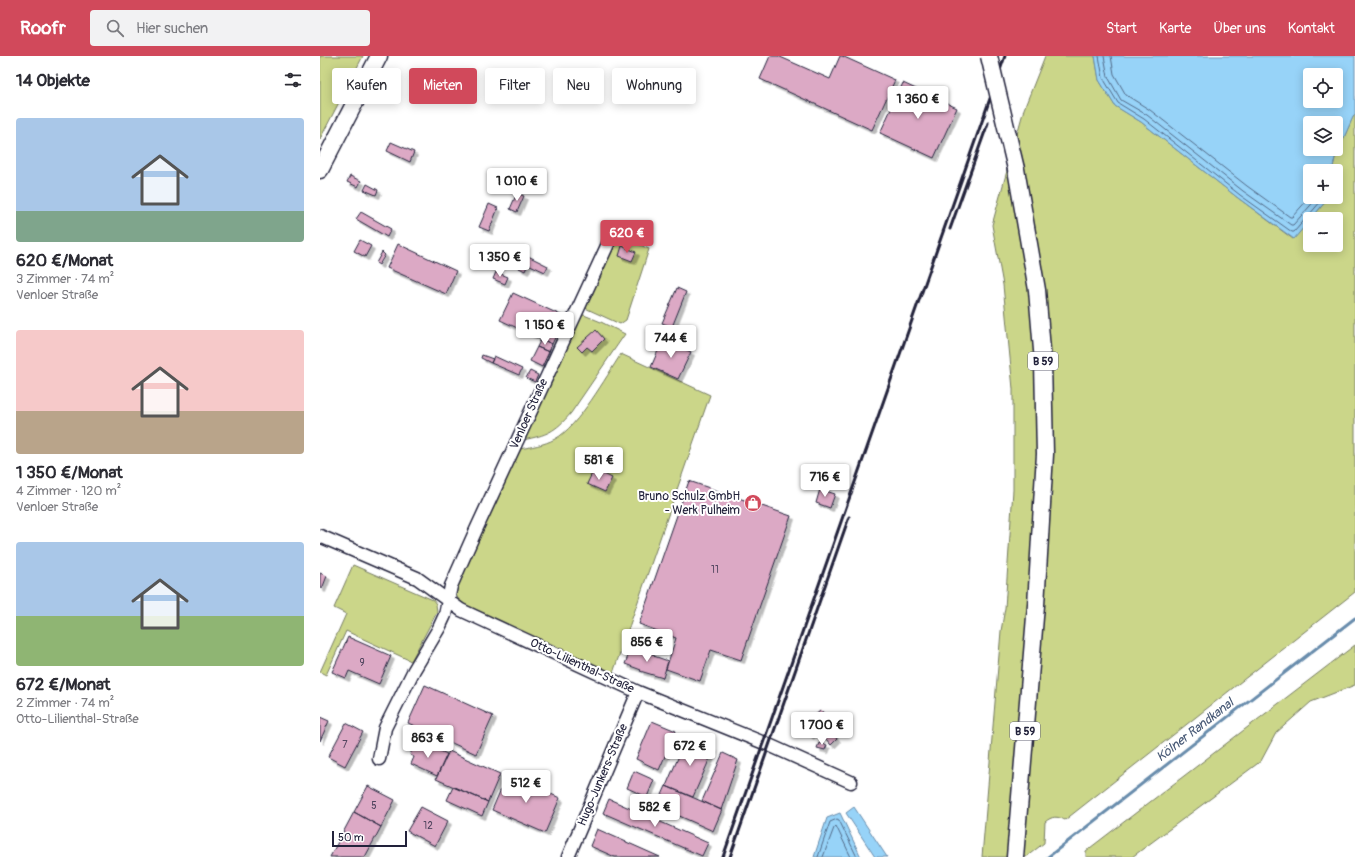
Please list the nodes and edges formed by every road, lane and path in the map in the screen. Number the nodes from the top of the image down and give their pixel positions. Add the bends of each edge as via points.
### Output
1 (379, 56) edge
2 (989, 56) edge
3 (320, 170) edge
4 (614, 231) dead end
5 (320, 536) edge
6 (448, 599) junction
7 (638, 692) junction
8 (379, 759) dead end
9 (851, 782) dead end
10 (568, 857) edge
11 (1015, 857) edge

1 - 3 main road
2 - 11 main road, B 59, bridge via 1016,169 1037,290 1043,362 1045,454 1036,605
4 - 6 street, Venloer Straße via 475,532
5 - 6 street, Otto-Lilienthal-Straße via 417,578
6 - 7 street, Otto-Lilienthal-Straße via 462,610
6 - 8 street, Venloer Straße via 439,628 414,670 385,728
7 - 9 street, Otto-Lilienthal-Straße via 769,745
7 - 10 street, Hugo-Junkers-Straße

